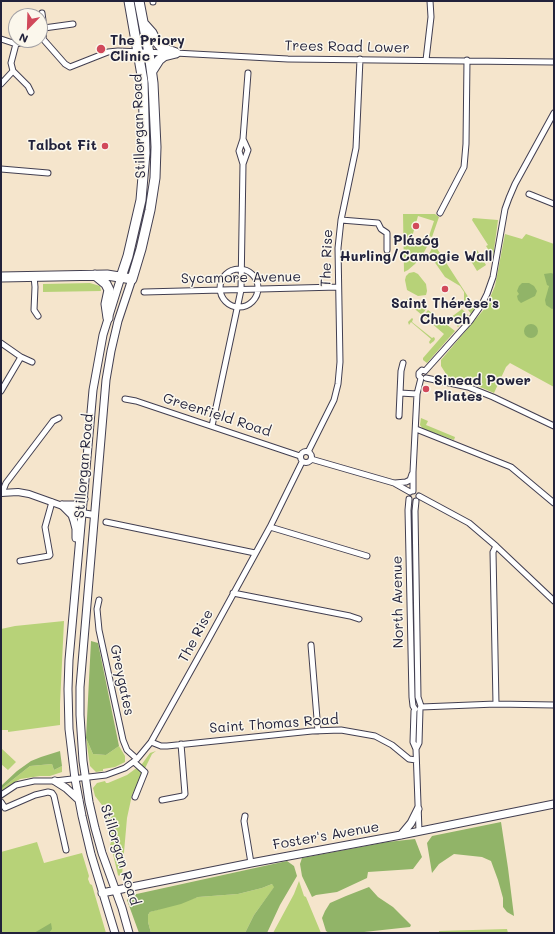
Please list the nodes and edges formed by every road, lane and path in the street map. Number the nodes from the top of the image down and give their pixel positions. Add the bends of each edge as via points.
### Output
1 (129, 1) edge
2 (139, 1) edge
3 (430, 1) edge
4 (73, 24) dead end
5 (144, 24) junction
6 (48, 27) edge
7 (48, 46) edge
8 (15, 48) edge
9 (139, 52) junction
10 (149, 53) junction
11 (176, 53) junction
12 (360, 60) junction
13 (426, 60) junction
14 (467, 60) junction
15 (554, 62) edge
16 (13, 71) junction
17 (152, 71) junction
18 (248, 72) dead end
19 (1, 84) edge
20 (31, 92) dead end
21 (554, 113) edge
22 (243, 139) junction
23 (243, 164) junction
24 (1, 169) edge
25 (48, 173) dead end
26 (529, 194) dead end
27 (554, 204) edge
28 (440, 213) dead end
29 (341, 220) junction
30 (387, 250) dead end
31 (241, 269) junction
32 (95, 275) junction
33 (34, 276) junction
34 (1, 277) edge
35 (121, 277) junction
36 (132, 279) junction
37 (338, 287) junction
38 (258, 289) junction
39 (220, 290) junction
40 (241, 290) junction
41 (144, 292) dead end
42 (125, 300) junction
43 (237, 308) junction
44 (38, 316) dead end
45 (108, 318) junction
46 (1, 343) edge
47 (21, 357) junction
48 (32, 362) dead end
49 (403, 363) dead end
50 (424, 378) junction
51 (1, 392) edge
52 (400, 393) junction
53 (417, 394) junction
54 (125, 399) dead end
55 (399, 416) dead end
56 (59, 418) dead end
57 (212, 426) junction
58 (554, 426) edge
59 (416, 429) junction
60 (308, 452) junction
61 (300, 456) junction
62 (311, 459) junction
63 (302, 462) junction
64 (413, 472) junction
65 (394, 483) junction
66 (412, 491) junction
67 (2, 493) edge
68 (84, 499) junction
69 (409, 499) junction
70 (418, 499) junction
71 (52, 502) junction
72 (554, 503) edge
73 (62, 505) junction
74 (82, 513) junction
75 (94, 515) junction
76 (106, 522) dead end
77 (270, 527) junction
78 (80, 539) junction
79 (92, 540) junction
80 (496, 546) junction
81 (255, 553) junction
82 (367, 556) dead end
83 (79, 559) junction
84 (20, 561) dead end
85 (233, 593) junction
86 (99, 600) dead end
87 (554, 601) edge
88 (359, 619) dead end
89 (311, 645) dead end
90 (496, 704) junction
91 (554, 705) edge
92 (418, 706) junction
93 (318, 731) junction
94 (151, 742) junction
95 (181, 744) junction
96 (416, 760) junction
97 (135, 761) junction
98 (85, 777) junction
99 (75, 779) junction
100 (55, 781) junction
101 (1, 795) edge
102 (135, 797) dead end
103 (79, 800) junction
104 (162, 800) dead end
105 (1, 802) edge
106 (554, 804) edge
107 (3, 809) edge
108 (418, 809) junction
109 (245, 816) dead end
110 (420, 831) junction
111 (401, 835) junction
112 (66, 850) dead end
113 (251, 862) junction
114 (115, 890) junction
115 (102, 893) junction
116 (115, 933) edge
117 (129, 933) edge

1 - 9 highway, Stillorgan Road
2 - 5 highway, Stillorgan Road
3 - 13 street via 431,17
4 - 6 street
5 - 10 highway, Stillorgan Road
5 - 11 highway via 162,48
7 - 9 street, Trees Road Lower via 70,67 108,52
8 - 16 street via 11,63
9 - 10 street, Trees Road Lower
9 - 35 highway, Stillorgan Road via 144,92 145,166 141,200
10 - 11 street, Trees Road Lower
10 - 17 highway, Stillorgan Road
11 - 12 street, Trees Road Lower
11 - 17 highway via 164,56
12 - 13 street, Trees Road Lower
12 - 29 street, The Rise via 356,148
13 - 14 street, Trees Road Lower
14 - 15 street, Trees Road Lower
14 - 28 street via 464,167
16 - 19 street
16 - 20 street
17 - 36 highway, Stillorgan Road via 156,122 155,178 150,210
18 - 22 street
21 - 50 street via 515,184 505,209 487,294 470,321 425,371 419,373 419,376
22 - 23 street via 239,151
22 - 23 street via 248,150
23 - 31 street
24 - 25 street
26 - 27 street
29 - 30 street via 378,223 387,233
29 - 37 street, The Rise
31 - 38 street via 254,276
31 - 39 street via 225,275
31 - 40 street
32 - 33 highway
32 - 35 highway
32 - 45 highway via 109,290 106,304
33 - 34 highway
33 - 44 street via 34,310
35 - 36 highway
35 - 45 main road, Stillorgan Road
36 - 42 main road, Stillorgan Road
37 - 38 street, Sycamore Avenue
37 - 60 street, The Rise via 338,384 334,400
38 - 40 street, Sycamore Avenue
38 - 43 street via 252,303
39 - 40 street, Sycamore Avenue
39 - 41 street, Sycamore Avenue
39 - 43 street via 224,299
40 - 43 street
42 - 45 main road via 121,296 114,302
42 - 75 main road, Stillorgan Road via 110,351
43 - 57 street
45 - 68 main road, Stillorgan Road via 93,390
46 - 47 street
47 - 48 street
47 - 51 street
49 - 52 street
50 - 53 street
50 - 58 street via 468,387
52 - 53 street
52 - 55 street
53 - 59 street
54 - 57 street, Greenfield Road
56 - 67 street via 53,421 6,483
57 - 61 street, Greenfield Road
59 - 64 street
59 - 72 street via 511,467
60 - 61 street
60 - 62 street
61 - 63 street
62 - 63 street
62 - 65 street
63 - 77 street, The Rise
64 - 65 street via 410,480
64 - 66 street
65 - 66 street
66 - 69 street
66 - 70 street via 417,492
67 - 71 street via 24,493
68 - 73 main road via 75,505
68 - 74 main road, Stillorgan Road
69 - 70 street via 413,502
69 - 92 street, North Avenue via 408,525
70 - 80 street via 469,523
70 - 92 street, North Avenue via 415,511
71 - 73 street
71 - 84 street via 45,527 50,555
73 - 74 street
73 - 83 main road via 74,521 75,552
74 - 75 street
74 - 78 main road, Stillorgan Road
75 - 79 main road, Stillorgan Road
76 - 81 street
77 - 81 street, The Rise
77 - 82 street
78 - 79 main road via 85,536
78 - 83 main road, Stillorgan Road
79 - 98 main road, Stillorgan Road via 80,687
80 - 87 street
80 - 90 street via 493,552
81 - 85 street, The Rise
83 - 99 main road, Stillorgan Road via 68,689 69,730
85 - 88 street
85 - 94 street, The Rise
86 - 97 street, Greygates via 99,630 123,740
89 - 93 street
90 - 91 street
90 - 92 street
92 - 96 street, North Avenue via 414,711
93 - 95 street, Saint Thomas Road
93 - 96 street, Saint Thomas Road via 341,730 375,736 392,745 409,759
94 - 95 street, Saint Thomas Road via 161,746
94 - 97 street, The Rise
95 - 104 street via 185,794
96 - 108 street, North Avenue
97 - 98 street, The Rise via 116,772
97 - 102 street, Greygates via 145,772
98 - 99 street, The Rise
98 - 114 main road, Stillorgan Road via 95,828
99 - 100 street, The Rise
99 - 103 main road, Stillorgan Road
100 - 101 street, The Rise via 16,785
100 - 103 main road
103 - 115 main road, Stillorgan Road
105 - 107 street
106 - 110 main road, Foster's Avenue
107 - 112 street via 35,795 52,793
108 - 110 street, North Avenue
108 - 111 main road
109 - 113 street
110 - 111 main road, Foster's Avenue
111 - 113 main road, Foster's Avenue
113 - 114 main road, Foster's Avenue
114 - 115 main road, Foster's Avenue
114 - 117 main road, Stillorgan Road
115 - 116 main road, Stillorgan Road

